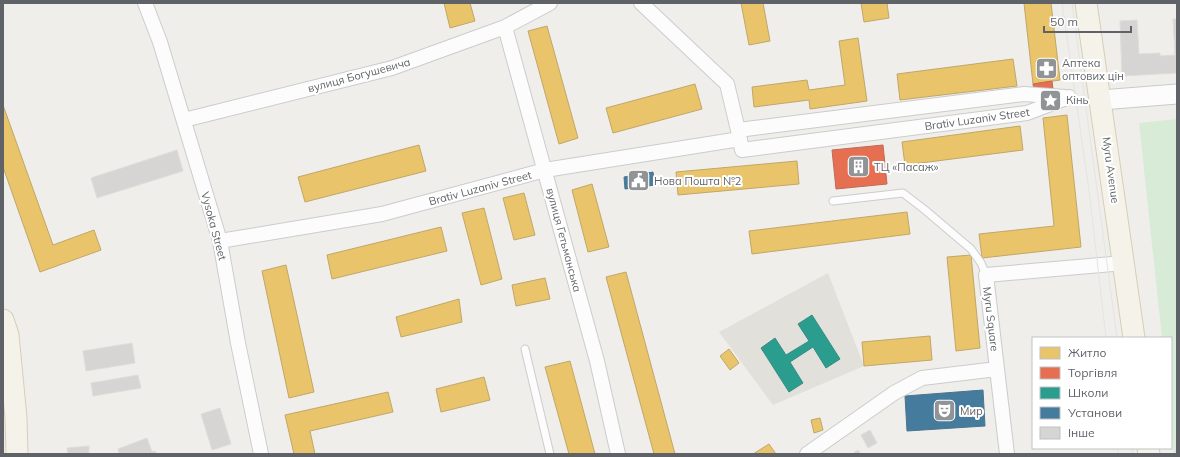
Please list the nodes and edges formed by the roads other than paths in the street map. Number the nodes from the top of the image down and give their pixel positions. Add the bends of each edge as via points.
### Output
1 (145, 3) edge
2 (550, 3) edge
3 (641, 3) edge
4 (1086, 3) edge
5 (505, 26) junction
6 (1177, 94) edge
7 (1101, 100) junction
8 (184, 120) junction
9 (740, 140) junction
10 (545, 170) junction
11 (833, 201) dead end
12 (220, 241) junction
13 (1124, 263) junction
14 (986, 275) junction
15 (3, 320) edge
16 (1134, 337) edge
17 (525, 349) dead end
18 (997, 369) junction
19 (17, 454) edge
20 (261, 454) edge
21 (550, 454) edge
22 (618, 454) edge
23 (807, 454) edge
24 (1007, 454) edge

1 - 8 street, Vysoka Street
2 - 5 street, вулиця Богушевича
3 - 9 street via 727,84
4 - 7 main road, Myru Avenue
5 - 8 street, вулиця Богушевича via 392,68
5 - 10 street, вулиця Гетьманська
6 - 7 main road
7 - 13 main road, Myru Avenue
8 - 12 street, Vysoka Street
9 - 9 street, Brativ Luzaniv Street via 1024,94 1069,97 1027,113
9 - 10 street, Brativ Luzaniv Street
10 - 12 street, Brativ Luzaniv Street via 382,214
10 - 22 street, вулиця Гетьманська via 597,361
11 - 14 lane via 903,193 971,249
12 - 20 street, Vysoka Street
13 - 14 street, Myru Square
13 - 16 main road, Myru Avenue
14 - 18 street, Myru Square
15 - 19 main road via 8,335
17 - 21 lane
18 - 23 street via 922,378 894,392
18 - 24 street, Myru Square

